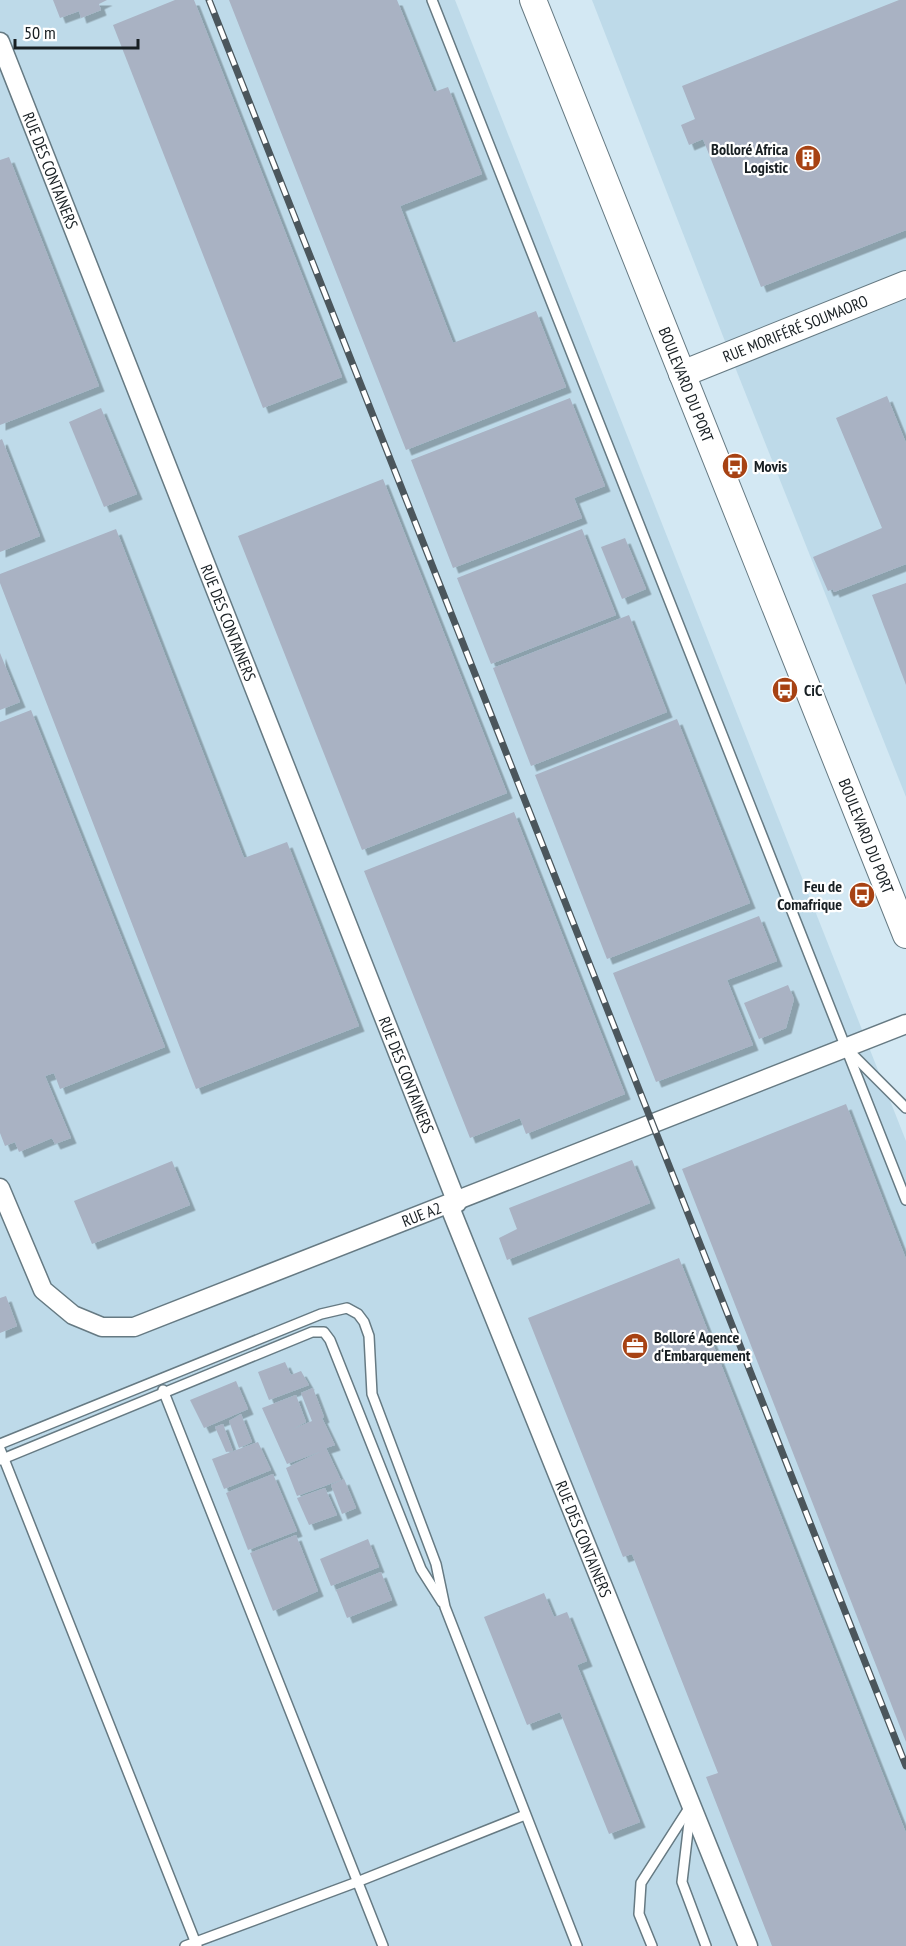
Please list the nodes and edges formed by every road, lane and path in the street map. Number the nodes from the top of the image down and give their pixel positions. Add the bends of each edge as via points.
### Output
1 (432, 0) edge
2 (533, 0) edge
3 (0, 42) edge
4 (906, 284) edge
5 (682, 374) junction
6 (906, 936) edge
7 (906, 1024) edge
8 (846, 1048) junction
9 (906, 1108) edge
10 (0, 1188) edge
11 (906, 1200) edge
12 (453, 1204) junction
13 (159, 1379) junction
14 (165, 1393) junction
15 (0, 1444) edge
16 (0, 1449) edge
17 (2, 1459) edge
18 (444, 1607) junction
19 (691, 1806) junction
20 (525, 1815) junction
21 (357, 1882) junction
22 (196, 1944) edge
23 (185, 1946) edge
24 (383, 1946) edge
25 (577, 1946) edge
26 (652, 1946) edge
27 (706, 1946) edge
28 (748, 1946) edge

1 - 8 lane
2 - 5 main road, BOULEVARD DU PORT
3 - 12 street, RUE DES CONTAINERS
4 - 5 main road, RUE MORIFÉRÉ SOUMAORO
5 - 6 main road, BOULEVARD DU PORT
7 - 8 street, RUE A2
8 - 9 lane
8 - 11 lane
8 - 12 street, RUE A2
10 - 12 street, RUE A2 via 43,1290 73,1315 102,1327 134,1327
12 - 19 street, RUE DES CONTAINERS
13 - 14 lane
13 - 15 lane
13 - 18 lane via 321,1314 347,1308 357,1314 369,1336 372,1394 436,1564
14 - 17 lane
14 - 18 lane via 312,1332 324,1332 421,1569
14 - 21 lane
16 - 17 lane
17 - 22 lane
18 - 20 lane
19 - 26 lane via 641,1883 639,1914
19 - 27 lane, RUE DES CONTAINERS via 682,1882
19 - 28 street, RUE DES CONTAINERS
20 - 21 lane
20 - 25 lane
21 - 22 lane
21 - 24 lane
22 - 23 lane

